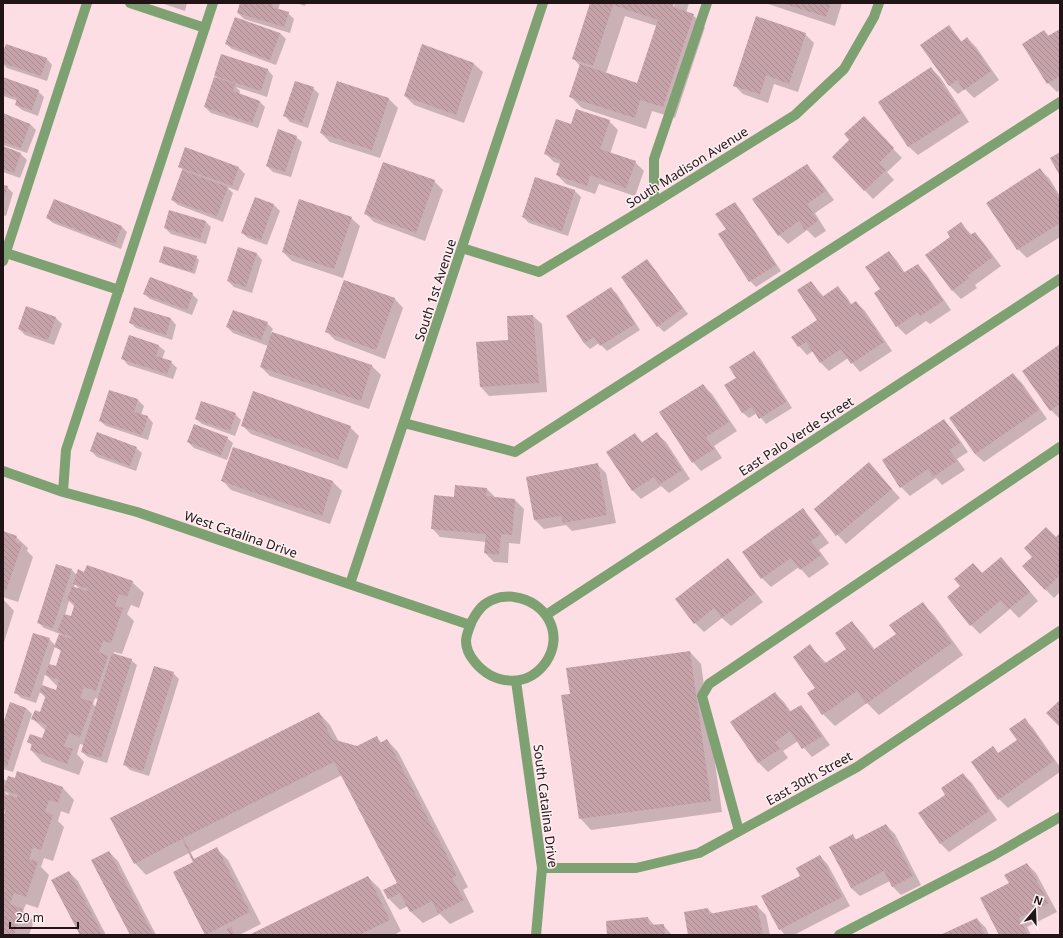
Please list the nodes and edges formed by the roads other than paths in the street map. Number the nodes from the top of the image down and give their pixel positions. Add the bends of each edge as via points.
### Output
1 (87, 3) edge
2 (130, 3) edge
3 (213, 3) edge
4 (543, 3) edge
5 (707, 3) edge
6 (879, 3) edge
7 (205, 28) junction
8 (1060, 102) edge
9 (654, 203) junction
10 (462, 248) junction
11 (4, 257) edge
12 (1060, 279) edge
13 (119, 290) junction
14 (404, 423) junction
15 (1060, 447) edge
16 (3, 471) edge
17 (63, 492) junction
18 (350, 584) junction
19 (546, 615) junction
20 (470, 626) junction
21 (1060, 631) edge
22 (516, 681) junction
23 (1060, 816) edge
24 (739, 831) junction
25 (542, 868) junction
26 (536, 935) edge
27 (839, 935) edge

1 - 11 street
2 - 7 street
3 - 7 street
4 - 10 street, South 1st Avenue
5 - 9 street via 654,159
6 - 9 street, South Madison Avenue via 874,17 844,69 795,115
7 - 13 street
8 - 14 street via 515,452
9 - 10 street, South Madison Avenue via 539,272
10 - 14 street, South 1st Avenue
11 - 13 street
12 - 19 street, East Palo Verde Street
13 - 17 street via 66,450
14 - 18 street, South 1st Avenue
15 - 24 street via 709,684 702,696
16 - 17 street, West Catalina Drive
17 - 18 street, West Catalina Drive via 137,512
18 - 20 street, West Catalina Drive
19 - 20 street via 528,601 502,596 489,600 482,606
19 - 22 street via 553,631 554,644 549,657 541,669 530,677
20 - 22 street via 466,641 470,655 479,667 491,676
21 - 24 street, East 30th Street via 857,768
22 - 25 street, South Catalina Drive
23 - 27 street via 994,855
24 - 25 street, East 30th Street via 699,853 636,868
25 - 26 street, South Catalina Drive

